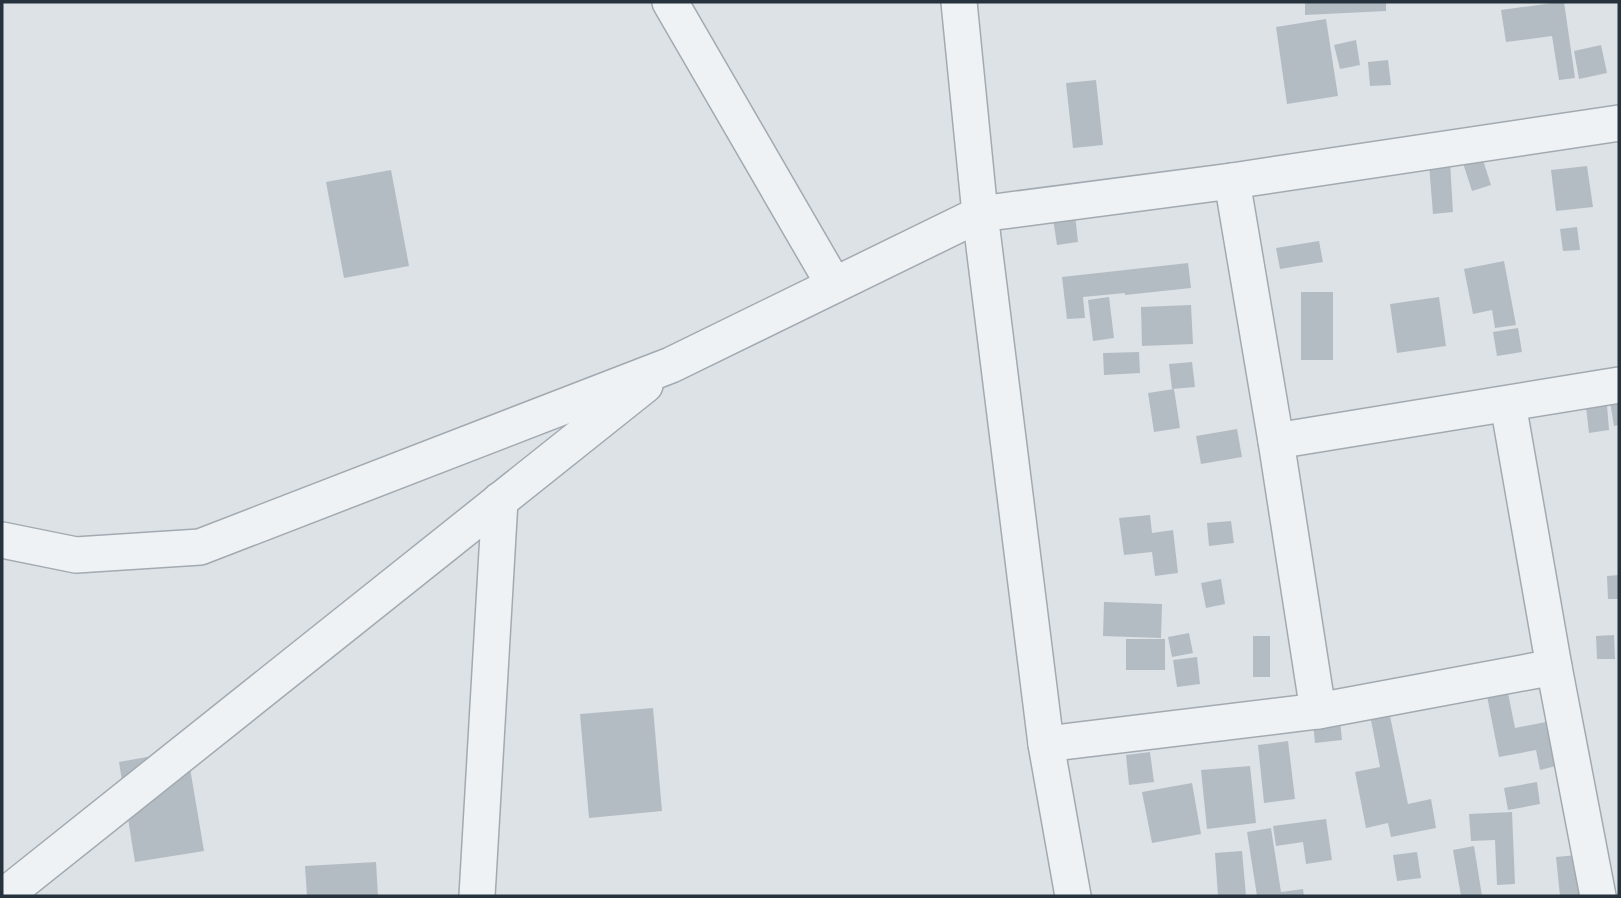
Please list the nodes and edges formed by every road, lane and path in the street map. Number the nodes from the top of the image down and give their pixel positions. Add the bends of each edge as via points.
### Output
1 (670, 2) edge
2 (959, 2) edge
3 (1619, 123) edge
4 (1232, 181) junction
5 (980, 214) junction
6 (834, 285) junction
7 (671, 365) junction
8 (1619, 385) edge
9 (1508, 404) junction
10 (1276, 441) junction
11 (500, 500) junction
12 (2, 540) edge
13 (1554, 667) junction
14 (1318, 710) junction
15 (1046, 744) junction
16 (5, 896) edge
17 (477, 896) edge
18 (1073, 896) edge
19 (1598, 896) edge

1 - 6 street
2 - 5 street
3 - 4 street
4 - 5 street
4 - 10 street
5 - 6 street
5 - 15 street
6 - 7 street
7 - 11 street
7 - 12 street via 200,547 76,555
8 - 9 street
9 - 10 street
9 - 13 street
10 - 14 street
11 - 16 street
11 - 17 street
13 - 14 street
13 - 19 street
14 - 15 street
15 - 18 street

